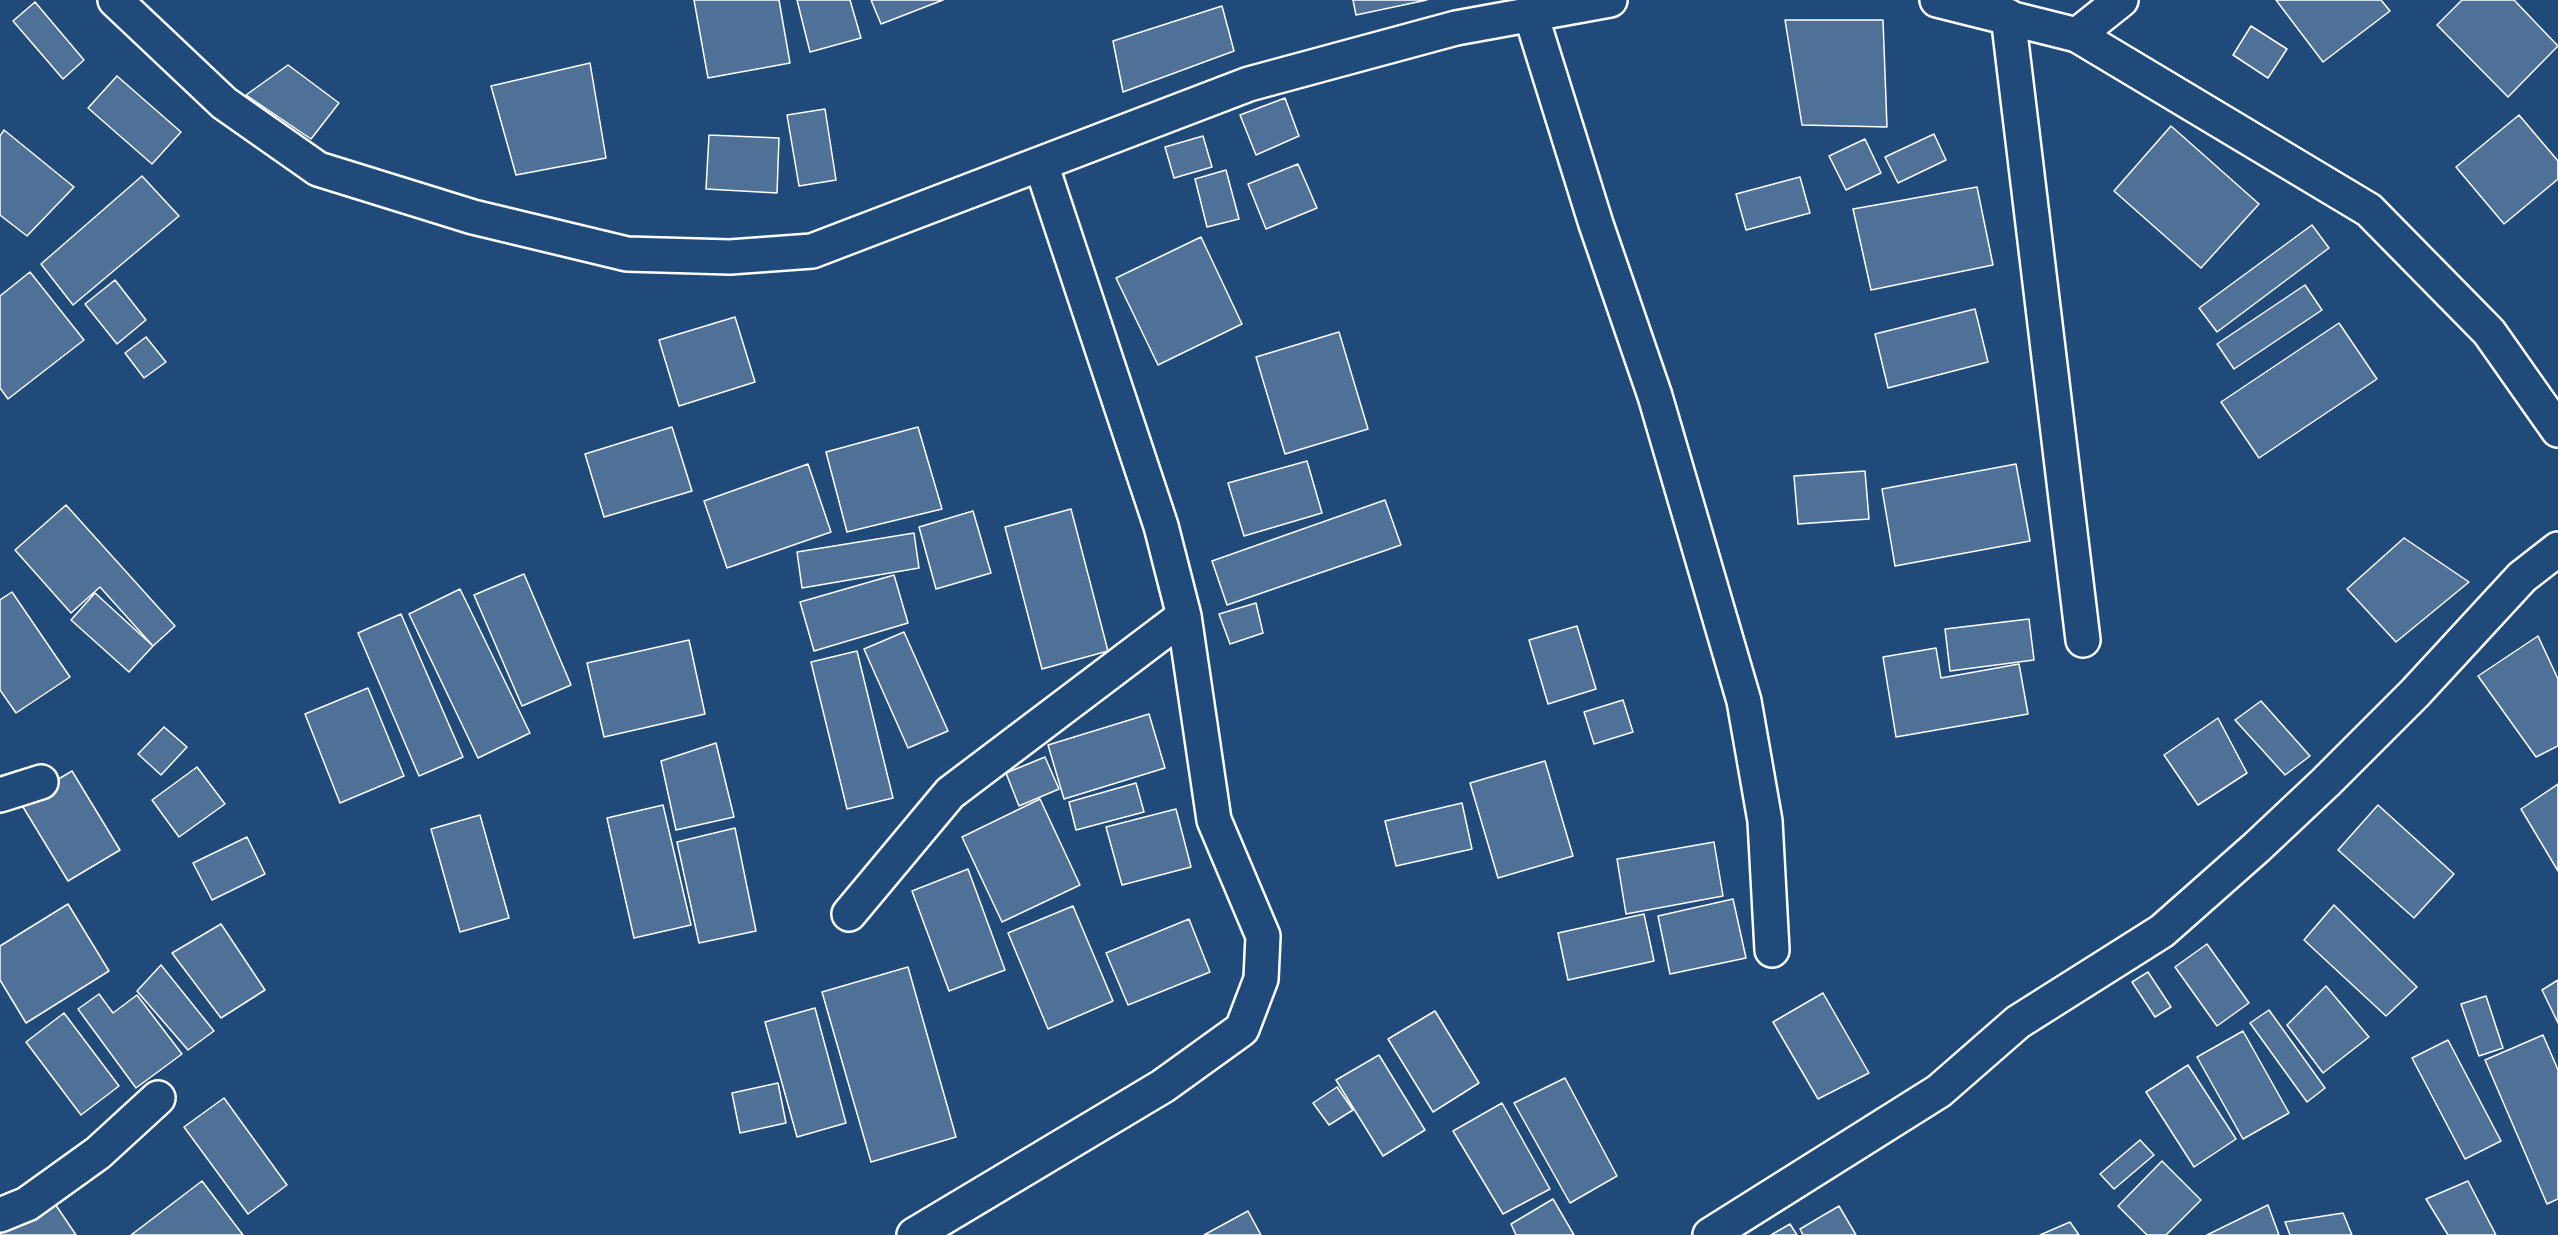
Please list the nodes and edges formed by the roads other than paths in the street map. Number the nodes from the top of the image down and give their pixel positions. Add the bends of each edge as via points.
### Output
1 (115, 0) edge
2 (1610, 0) edge
3 (1937, 0) edge
4 (2121, 0) edge
5 (1511, 11) edge
6 (2008, 16) junction
7 (2077, 35) junction
8 (1041, 164) junction
9 (2558, 430) edge
10 (2558, 549) edge
11 (1184, 616) junction
12 (2084, 640) dead end
13 (40, 782) dead end
14 (0, 795) edge
15 (849, 914) dead end
16 (1772, 950) dead end
17 (158, 1098) dead end
18 (0, 1215) edge
19 (914, 1235) edge
20 (1710, 1235) edge

1 - 8 street via 224,103 318,170 473,217 627,254 730,256 812,250
2 - 5 street
3 - 6 street
4 - 7 street
5 - 8 street via 1249,84
5 - 16 street via 1596,224 1655,396 1744,701 1765,821
6 - 7 street
6 - 12 street
7 - 9 street via 2369,210 2489,332
8 - 11 street via 1161,526
10 - 20 street via 2522,577 2326,782 2162,931 2018,1022 1939,1091
11 - 15 street via 950,793
11 - 19 street via 1214,820 1263,936 1260,979 1242,1029 1163,1086
13 - 14 street
17 - 18 street via 98,1153 27,1204

